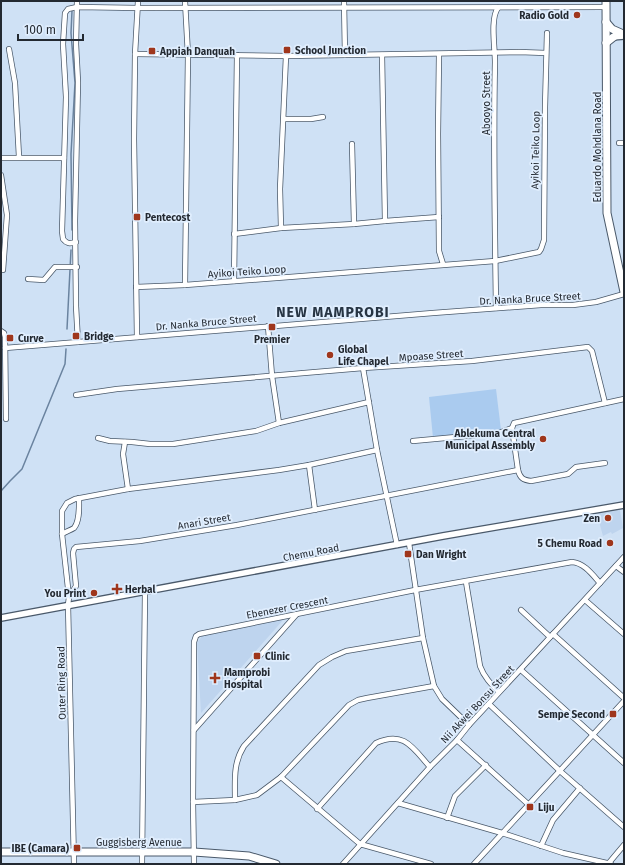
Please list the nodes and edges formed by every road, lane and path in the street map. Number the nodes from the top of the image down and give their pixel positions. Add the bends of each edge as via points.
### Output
1 (77, 1) edge
2 (138, 1) edge
3 (185, 1) edge
4 (344, 1) edge
5 (606, 4) edge
6 (78, 7) junction
7 (138, 8) junction
8 (185, 8) junction
9 (344, 8) junction
10 (498, 8) junction
11 (606, 22) junction
12 (548, 32) dead end
13 (621, 35) edge
14 (606, 37) junction
15 (9, 49) dead end
16 (495, 53) junction
17 (546, 53) junction
18 (135, 54) junction
19 (439, 54) junction
20 (188, 55) junction
21 (236, 55) junction
22 (345, 55) junction
23 (382, 55) junction
24 (286, 56) junction
25 (323, 117) dead end
26 (284, 119) junction
27 (352, 144) dead end
28 (19, 157) junction
29 (1, 158) edge
30 (64, 158) junction
31 (1, 175) edge
32 (439, 217) junction
33 (385, 221) junction
34 (354, 224) junction
35 (281, 228) junction
36 (234, 234) junction
37 (76, 242) junction
38 (495, 261) junction
39 (444, 264) junction
40 (77, 267) junction
41 (3, 270) dead end
42 (28, 279) dead end
43 (234, 281) junction
44 (185, 285) junction
45 (136, 287) junction
46 (624, 293) edge
47 (496, 308) junction
48 (268, 326) junction
49 (1, 331) edge
50 (137, 337) junction
51 (78, 342) junction
52 (5, 348) junction
53 (363, 368) junction
54 (272, 376) junction
55 (76, 395) dead end
56 (624, 399) edge
57 (369, 402) junction
58 (605, 403) junction
59 (6, 419) dead end
60 (279, 423) junction
61 (512, 428) junction
62 (98, 438) dead end
63 (124, 442) junction
64 (413, 442) dead end
65 (377, 450) junction
66 (605, 463) dead end
67 (309, 465) junction
68 (518, 470) junction
69 (128, 489) junction
70 (387, 496) junction
71 (79, 498) junction
72 (624, 505) edge
73 (315, 510) junction
74 (62, 534) junction
75 (409, 543) junction
76 (396, 545) junction
77 (624, 557) edge
78 (616, 566) junction
79 (624, 572) edge
80 (466, 582) junction
81 (600, 583) junction
82 (415, 590) junction
83 (145, 591) junction
84 (69, 597) junction
85 (585, 600) junction
86 (68, 605) junction
87 (521, 610) dead end
88 (297, 615) junction
89 (1, 618) edge
90 (624, 634) edge
91 (552, 635) junction
92 (423, 638) junction
93 (521, 670) junction
94 (434, 686) junction
95 (499, 692) junction
96 (624, 700) edge
97 (489, 704) junction
98 (469, 724) junction
99 (194, 730) junction
100 (592, 735) junction
101 (457, 740) junction
102 (624, 763) edge
103 (486, 765) junction
104 (430, 767) junction
105 (560, 771) junction
106 (281, 776) junction
107 (580, 788) junction
108 (235, 800) junction
109 (193, 802) junction
110 (398, 803) junction
111 (529, 805) junction
112 (317, 809) junction
113 (447, 818) junction
114 (624, 827) edge
115 (502, 833) junction
116 (360, 844) junction
117 (624, 845) edge
118 (541, 846) junction
119 (1, 852) edge
120 (74, 852) junction
121 (142, 852) junction
122 (194, 852) junction
123 (74, 864) edge
124 (142, 864) edge
125 (194, 864) edge
126 (276, 864) edge
127 (343, 864) edge
128 (431, 864) edge
129 (474, 864) edge
130 (609, 864) edge

1 - 6 street
2 - 7 street
3 - 8 street
4 - 9 street
5 - 10 street
5 - 11 main road, Eduardo Mohdlana Road
6 - 7 street
6 - 30 street via 66,10 65,13
6 - 37 street
7 - 8 street
7 - 18 street
8 - 9 street
8 - 20 street
9 - 10 street
9 - 22 street
10 - 16 street, Abooyo Street via 494,18
11 - 13 main road
11 - 14 main road, Eduardo Mohdlana Road
12 - 17 street
13 - 14 main road
13 - 14 street
14 - 46 main road, Eduardo Mohdlana Road via 607,213
15 - 28 street via 15,83
16 - 17 street
16 - 19 street
16 - 38 street, Abooyo Street
17 - 38 street, Ayikoi Teiko Loop via 544,240 539,252
18 - 20 street
18 - 45 street
19 - 23 street
19 - 32 street
20 - 21 street
20 - 44 street
21 - 24 street
21 - 36 street
22 - 23 street
22 - 24 street
23 - 33 street
24 - 26 street
25 - 26 street
26 - 35 street via 280,189
27 - 34 street
28 - 29 street
28 - 30 street
30 - 37 street via 62,236 69,244
31 - 41 street via 7,215
32 - 33 street
32 - 39 street via 439,251
33 - 34 street
34 - 35 street
35 - 36 street
36 - 43 street
37 - 40 street
38 - 39 street, Ayikoi Teiko Loop
38 - 47 street, Abooyo Street
39 - 43 street, Ayikoi Teiko Loop
40 - 42 street via 55,267 44,280
40 - 51 street
43 - 44 street, Ayikoi Teiko Loop
44 - 45 street, Ayikoi Teiko Loop
45 - 50 street
46 - 47 street, Dr. Nanka Bruce Street via 582,304
47 - 48 street, Dr. Nanka Bruce Street
48 - 50 street, Dr. Nanka Bruce Street
48 - 54 street
49 - 52 street via 4,333
50 - 51 street, Dr. Nanka Bruce Street
51 - 52 street, Dr. Nanka Bruce Street
52 - 59 street
53 - 54 street, Mpoase Street
53 - 57 street
53 - 58 street, Mpoase Street via 472,361 588,347 592,351
54 - 55 street, Mpoase Street via 117,389
54 - 60 street
56 - 58 street
57 - 60 street
57 - 65 street
58 - 61 street via 514,423
60 - 63 street via 256,431 173,444
61 - 64 street via 499,433
61 - 68 street
62 - 63 street
63 - 69 street via 123,454
65 - 67 street
65 - 70 street
66 - 68 street via 576,467 568,474 530,481 520,477
67 - 69 street
67 - 73 street
68 - 70 street, Anari Street
69 - 71 street
70 - 73 street, Anari Street
70 - 76 street
71 - 74 street via 76,523
71 - 74 street, Outer Ring Road via 67,503 62,511
72 - 75 street, Chemu Road
73 - 84 street, Anari Street via 149,540 76,547 73,553 76,586
74 - 84 street, Outer Ring Road
75 - 76 street, Chemu Road
75 - 82 street
76 - 83 street, Chemu Road
77 - 78 street, Nii Akwei Bonsu Street
78 - 79 street
78 - 81 street, Nii Akwei Bonsu Street
80 - 81 street, Ebenezer Crescent via 572,562 582,565
80 - 82 street, Ebenezer Crescent
80 - 95 street via 480,666 486,680
81 - 85 street, Nii Akwei Bonsu Street
82 - 88 street, Ebenezer Crescent
82 - 92 street
83 - 86 street, Chemu Road
83 - 121 street
84 - 86 street, Outer Ring Road
85 - 90 street
85 - 91 street, Nii Akwei Bonsu Street
86 - 89 street, Chemu Road
86 - 120 street, Outer Ring Road
87 - 91 street
88 - 99 street
88 - 99 street, Ebenezer Crescent via 203,632 196,636
91 - 93 street, Nii Akwei Bonsu Street
91 - 96 street
92 - 94 street
92 - 108 street via 346,651 332,656 319,665 238,754 235,764
93 - 95 street, Nii Akwei Bonsu Street
93 - 100 street
94 - 98 street via 442,699
94 - 106 street via 366,698 349,705
95 - 97 street, Nii Akwei Bonsu Street
96 - 100 street
97 - 98 street, Nii Akwei Bonsu Street
97 - 105 street
98 - 101 street, Nii Akwei Bonsu Street
99 - 109 street, Ebenezer Crescent
100 - 102 street
100 - 105 street
101 - 103 street
101 - 104 street, Nii Akwei Bonsu Street
103 - 111 street
103 - 113 street via 455,796
104 - 110 street, Nii Akwei Bonsu Street
104 - 112 street via 407,742 400,739 384,739 376,743
105 - 107 street
105 - 111 street
106 - 108 street via 257,795
106 - 112 street
107 - 114 street
107 - 118 street via 553,820
108 - 109 street
109 - 122 street, Ebenezer Crescent
110 - 113 street
110 - 116 street, Nii Akwei Bonsu Street
111 - 115 street
112 - 116 street
113 - 115 street
115 - 118 street
115 - 129 street
116 - 127 street, Nii Akwei Bonsu Street
116 - 128 street
117 - 130 street
118 - 130 street
119 - 120 main road, Guggisberg Avenue
120 - 121 main road, Guggisberg Avenue
120 - 123 street, Outer Ring Road
121 - 122 main road, Guggisberg Avenue
121 - 124 street
122 - 125 street, Ebenezer Crescent
122 - 126 main road, Guggisberg Avenue via 248,856

